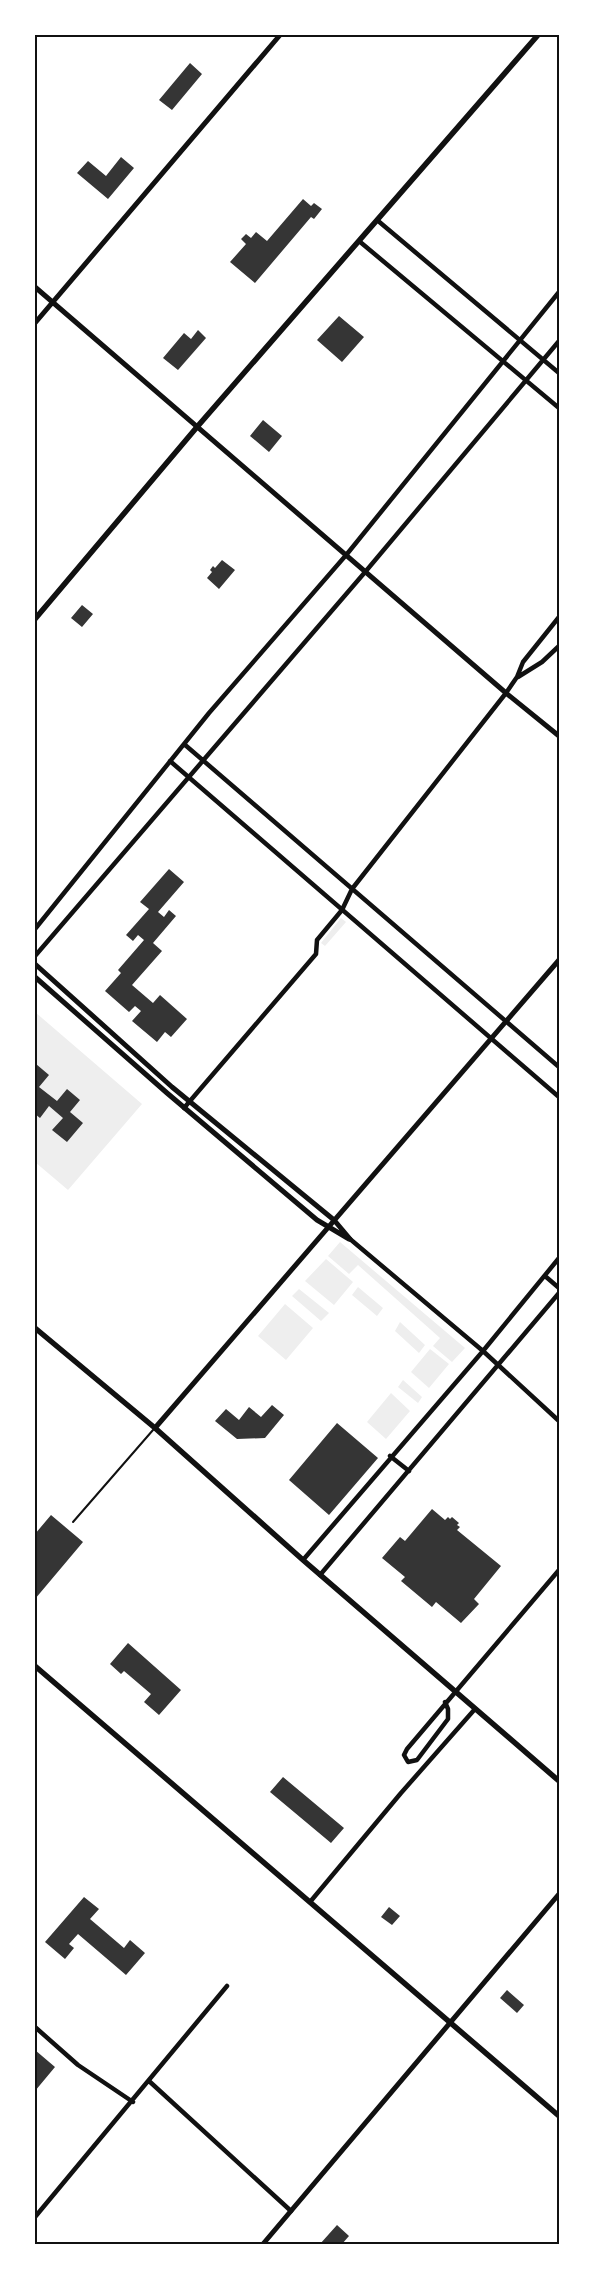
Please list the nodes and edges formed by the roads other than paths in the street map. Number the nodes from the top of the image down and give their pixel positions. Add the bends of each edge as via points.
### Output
1 (280, 35) edge
2 (538, 35) edge
3 (377, 220) junction
4 (359, 241) junction
5 (35, 287) edge
6 (559, 292) edge
7 (53, 303) junction
8 (35, 324) edge
9 (519, 340) junction
10 (559, 341) edge
11 (502, 360) junction
12 (543, 360) junction
13 (559, 373) edge
14 (526, 381) junction
15 (559, 408) edge
16 (198, 427) junction
17 (347, 554) junction
18 (366, 571) junction
19 (559, 617) edge
20 (35, 619) edge
21 (559, 646) edge
22 (517, 677) junction
23 (506, 693) junction
24 (559, 736) edge
25 (184, 744) junction
26 (203, 761) junction
27 (170, 762) junction
28 (188, 778) junction
29 (352, 889) junction
30 (342, 910) junction
31 (35, 929) edge
32 (35, 956) edge
33 (559, 960) edge
34 (35, 964) edge
35 (35, 978) edge
36 (506, 1021) junction
37 (491, 1038) junction
38 (559, 1067) edge
39 (559, 1097) edge
40 (190, 1102) junction
41 (184, 1108) junction
42 (334, 1220) junction
43 (328, 1228) junction
44 (350, 1239) junction
45 (559, 1258) edge
46 (545, 1276) junction
47 (559, 1288) edge
48 (559, 1293) edge
49 (35, 1328) edge
50 (483, 1351) junction
51 (497, 1364) junction
52 (559, 1420) edge
53 (155, 1428) junction
54 (390, 1456) junction
55 (409, 1471) junction
56 (74, 1522) dead end
57 (303, 1560) junction
58 (559, 1570) edge
59 (320, 1575) junction
60 (35, 1666) edge
61 (455, 1691) junction
62 (445, 1702) junction
63 (475, 1709) junction
64 (559, 1781) edge
65 (559, 1894) edge
66 (310, 1902) junction
67 (227, 1986) dead end
68 (451, 2022) junction
69 (35, 2027) edge
70 (150, 2081) junction
71 (133, 2102) junction
72 (559, 2116) edge
73 (291, 2211) junction
74 (35, 2217) edge
75 (263, 2244) edge

1 - 7 street
2 - 3 main road
3 - 4 main road
3 - 9 street
4 - 11 street
4 - 16 main road
5 - 7 street
6 - 9 street
7 - 8 street
7 - 16 street
9 - 11 street
9 - 12 street
10 - 12 street
11 - 14 street
11 - 17 street
12 - 13 street
12 - 14 street
14 - 15 street
14 - 18 street
16 - 17 street
16 - 20 main road
17 - 18 street
17 - 25 street
18 - 23 street
18 - 26 street
19 - 22 street via 523,662
21 - 22 street via 542,662
22 - 23 street
23 - 24 street
23 - 29 street
25 - 26 street
25 - 27 street
26 - 28 street
26 - 29 street
27 - 28 street
27 - 31 street
28 - 30 street
28 - 32 street
29 - 30 street
29 - 36 street
30 - 37 street
30 - 40 street via 317,940 316,954
33 - 36 street
34 - 40 street
35 - 41 street
36 - 37 street
36 - 38 street
37 - 39 street
37 - 42 street
40 - 41 street
40 - 42 street
41 - 43 street
42 - 43 street
42 - 44 street
43 - 44 street
43 - 53 street
44 - 50 street
45 - 46 street
46 - 47 street
46 - 50 street
48 - 51 street
49 - 53 main road
50 - 51 street
50 - 54 street
51 - 52 street
51 - 55 street
53 - 56 lane
53 - 57 main road
54 - 55 street
54 - 57 street
55 - 59 street
57 - 59 main road
58 - 61 street
59 - 61 main road
60 - 66 main road
61 - 62 street
61 - 63 main road
62 - 62 street via 407,1749 404,1755 408,1762 417,1760 448,1719
63 - 64 main road
63 - 66 street
65 - 68 street
66 - 68 main road
67 - 70 street
68 - 72 main road
68 - 73 street
69 - 71 street via 78,2066
70 - 71 street
70 - 73 street
71 - 74 street
73 - 75 street

